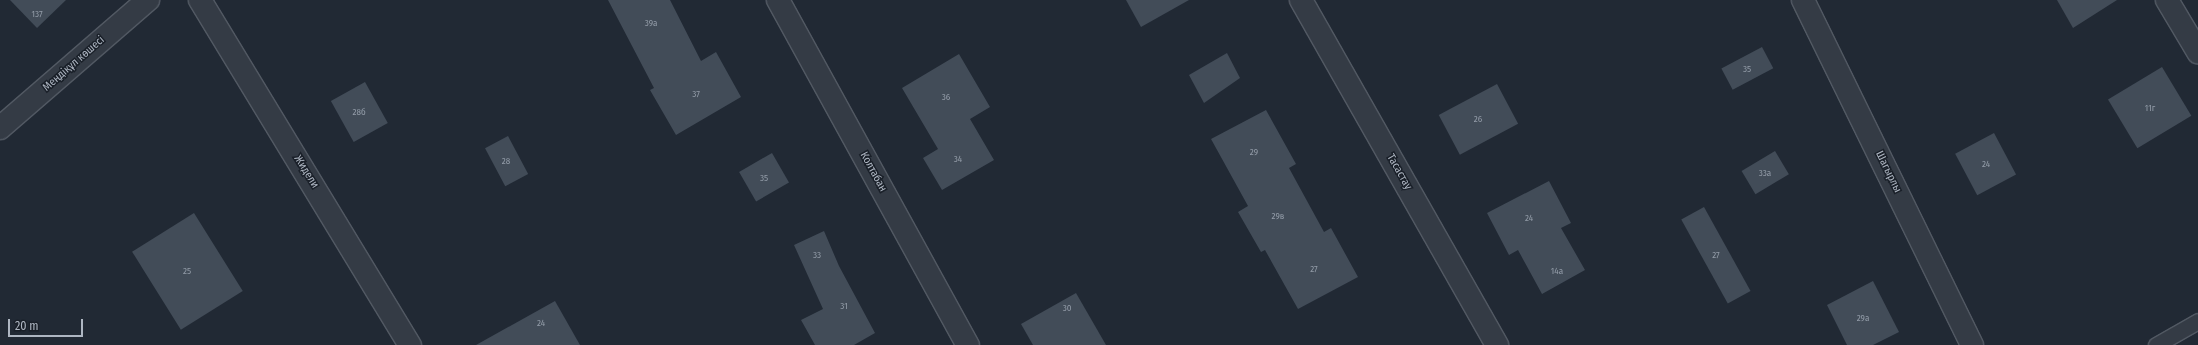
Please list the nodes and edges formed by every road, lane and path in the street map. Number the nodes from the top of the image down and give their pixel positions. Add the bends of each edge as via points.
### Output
1 (148, 0) edge
2 (200, 0) edge
3 (778, 0) edge
4 (1301, 0) edge
5 (1803, 0) edge
6 (2167, 0) edge
7 (2198, 52) edge
8 (0, 128) edge
9 (2198, 321) edge
10 (410, 345) edge
11 (968, 345) edge
12 (1497, 345) edge
13 (1972, 345) edge
14 (2156, 345) edge

1 - 8 street, Меңдіқұл көшесі
2 - 10 street, Жидели
3 - 11 street, Колтабан
4 - 12 street, Тасастау
5 - 13 street, Шагырлы
6 - 7 street
9 - 14 lane

